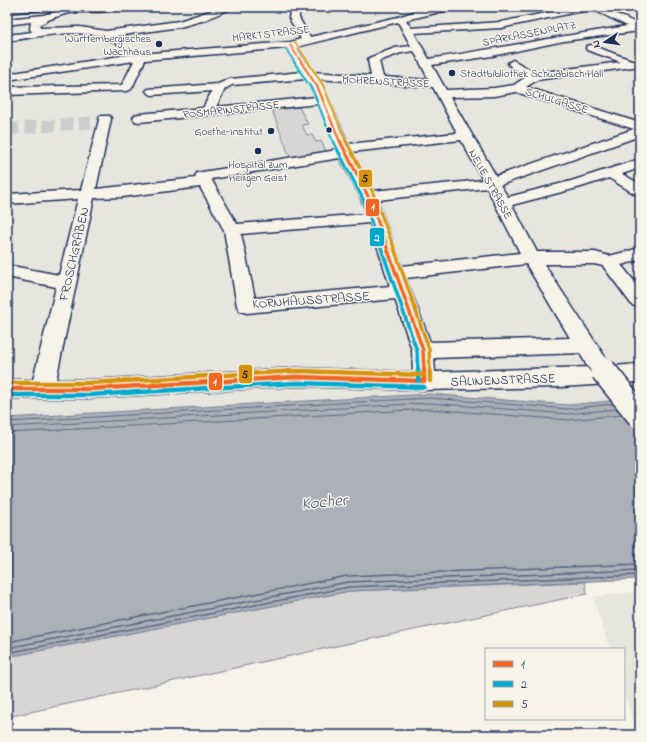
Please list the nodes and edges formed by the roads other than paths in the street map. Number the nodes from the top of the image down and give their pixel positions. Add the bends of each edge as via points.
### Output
1 (39, 7) edge
2 (113, 7) edge
3 (230, 7) edge
4 (295, 7) edge
5 (424, 7) edge
6 (450, 7) edge
7 (589, 7) edge
8 (595, 7) edge
9 (80, 8) edge
10 (7, 10) edge
11 (416, 14) junction
12 (43, 18) junction
13 (401, 19) junction
14 (7, 22) edge
15 (639, 24) edge
16 (407, 31) junction
17 (46, 33) junction
18 (106, 34) junction
19 (7, 38) edge
20 (307, 41) junction
21 (290, 45) junction
22 (417, 48) junction
23 (591, 48) dead end
24 (141, 57) junction
25 (127, 58) junction
26 (425, 63) junction
27 (513, 63) dead end
28 (637, 65) edge
29 (310, 76) junction
30 (7, 77) edge
31 (534, 77) junction
32 (378, 81) junction
33 (220, 87) junction
34 (517, 88) junction
35 (439, 89) junction
36 (7, 91) edge
37 (152, 91) dead end
38 (323, 100) junction
39 (208, 111) junction
40 (139, 118) dead end
41 (105, 119) dead end
42 (640, 127) edge
43 (640, 132) edge
44 (465, 136) junction
45 (343, 149) junction
46 (550, 162) junction
47 (640, 163) edge
48 (611, 173) junction
49 (204, 182) junction
50 (491, 183) junction
51 (576, 184) junction
52 (640, 191) edge
53 (87, 195) junction
54 (368, 196) junction
55 (7, 199) edge
56 (502, 203) junction
57 (377, 218) junction
58 (232, 230) junction
59 (640, 254) edge
60 (531, 258) junction
61 (609, 262) junction
62 (7, 271) edge
63 (395, 273) junction
64 (67, 283) junction
65 (402, 292) junction
66 (640, 300) edge
67 (423, 350) junction
68 (591, 353) junction
69 (640, 373) edge
70 (424, 381) junction
71 (7, 389) edge
72 (42, 390) junction
73 (640, 416) edge

1 - 10 street
2 - 9 street
3 - 18 street via 180,24
4 - 20 street via 294,18
5 - 11 street
6 - 11 street, MARKTSTRASSE
7 - 16 street via 501,25
8 - 15 street via 622,20
9 - 12 street
11 - 13 street, MARKTSTRASSE
12 - 14 street
12 - 17 street via 34,24 35,29
13 - 16 street, NEUE STRASSE
13 - 20 street, MARKTSTRASSE
15 - 26 street, SPARKASSENPLATZ via 492,53
16 - 22 street, NEUE STRASSE
17 - 18 street via 80,30
17 - 19 street
18 - 25 street via 118,40
20 - 21 street, MARKTSTRASSE
21 - 24 street, MARKTSTRASSE
21 - 29 street
22 - 26 street, NEUE STRASSE
22 - 32 street via 399,50 373,60
23 - 28 street
24 - 25 street, MARKTSTRASSE
24 - 36 street via 126,88
25 - 30 street, MARKTSTRASSE
26 - 35 street, NEUE STRASSE
27 - 31 street, SCHULGASSE
28 - 31 street
29 - 32 street, MOHRENSTRASSE
29 - 33 street, MOHRENSTRASSE via 230,82
29 - 38 street
31 - 34 street, SCHULGASSE
32 - 35 street, MOHRENSTRASSE
33 - 37 street, MOHRENSTRASSE
33 - 39 street
34 - 35 street, MOHRENSTRASSE via 494,92
34 - 42 street, SCHULGASSE
35 - 44 street, NEUE STRASSE
38 - 39 street, ROSMARINSTRASSE
38 - 45 street
39 - 40 street, ROSMARINSTRASSE
41 - 53 street, FROSCHGRABEN
43 - 46 street
44 - 45 street
44 - 50 street, NEUE STRASSE
45 - 49 street via 335,155 202,176
45 - 54 street
46 - 50 street
46 - 51 street
47 - 48 street
48 - 51 street
48 - 52 street
49 - 53 street
49 - 58 street, KORNHAUSSTRASSE
50 - 54 street
50 - 56 street, NEUE STRASSE
51 - 56 street
53 - 55 street
53 - 64 street, FROSCHGRABEN
54 - 57 street
56 - 60 street, NEUE STRASSE
57 - 58 street
57 - 63 street
58 - 65 street, KORNHAUSSTRASSE via 247,306
59 - 61 street
60 - 61 street via 595,258
60 - 63 street
60 - 68 street, NEUE STRASSE
61 - 66 street
62 - 64 street
63 - 65 street
64 - 72 street, FROSCHGRABEN
65 - 67 street
67 - 68 street
67 - 70 street
68 - 73 street, NEUE STRASSE, bridge
69 - 70 street, SALINENSTRASSE via 561,378
70 - 72 street, SALINENSTRASSE via 296,377
71 - 72 street, SALINENSTRASSE

